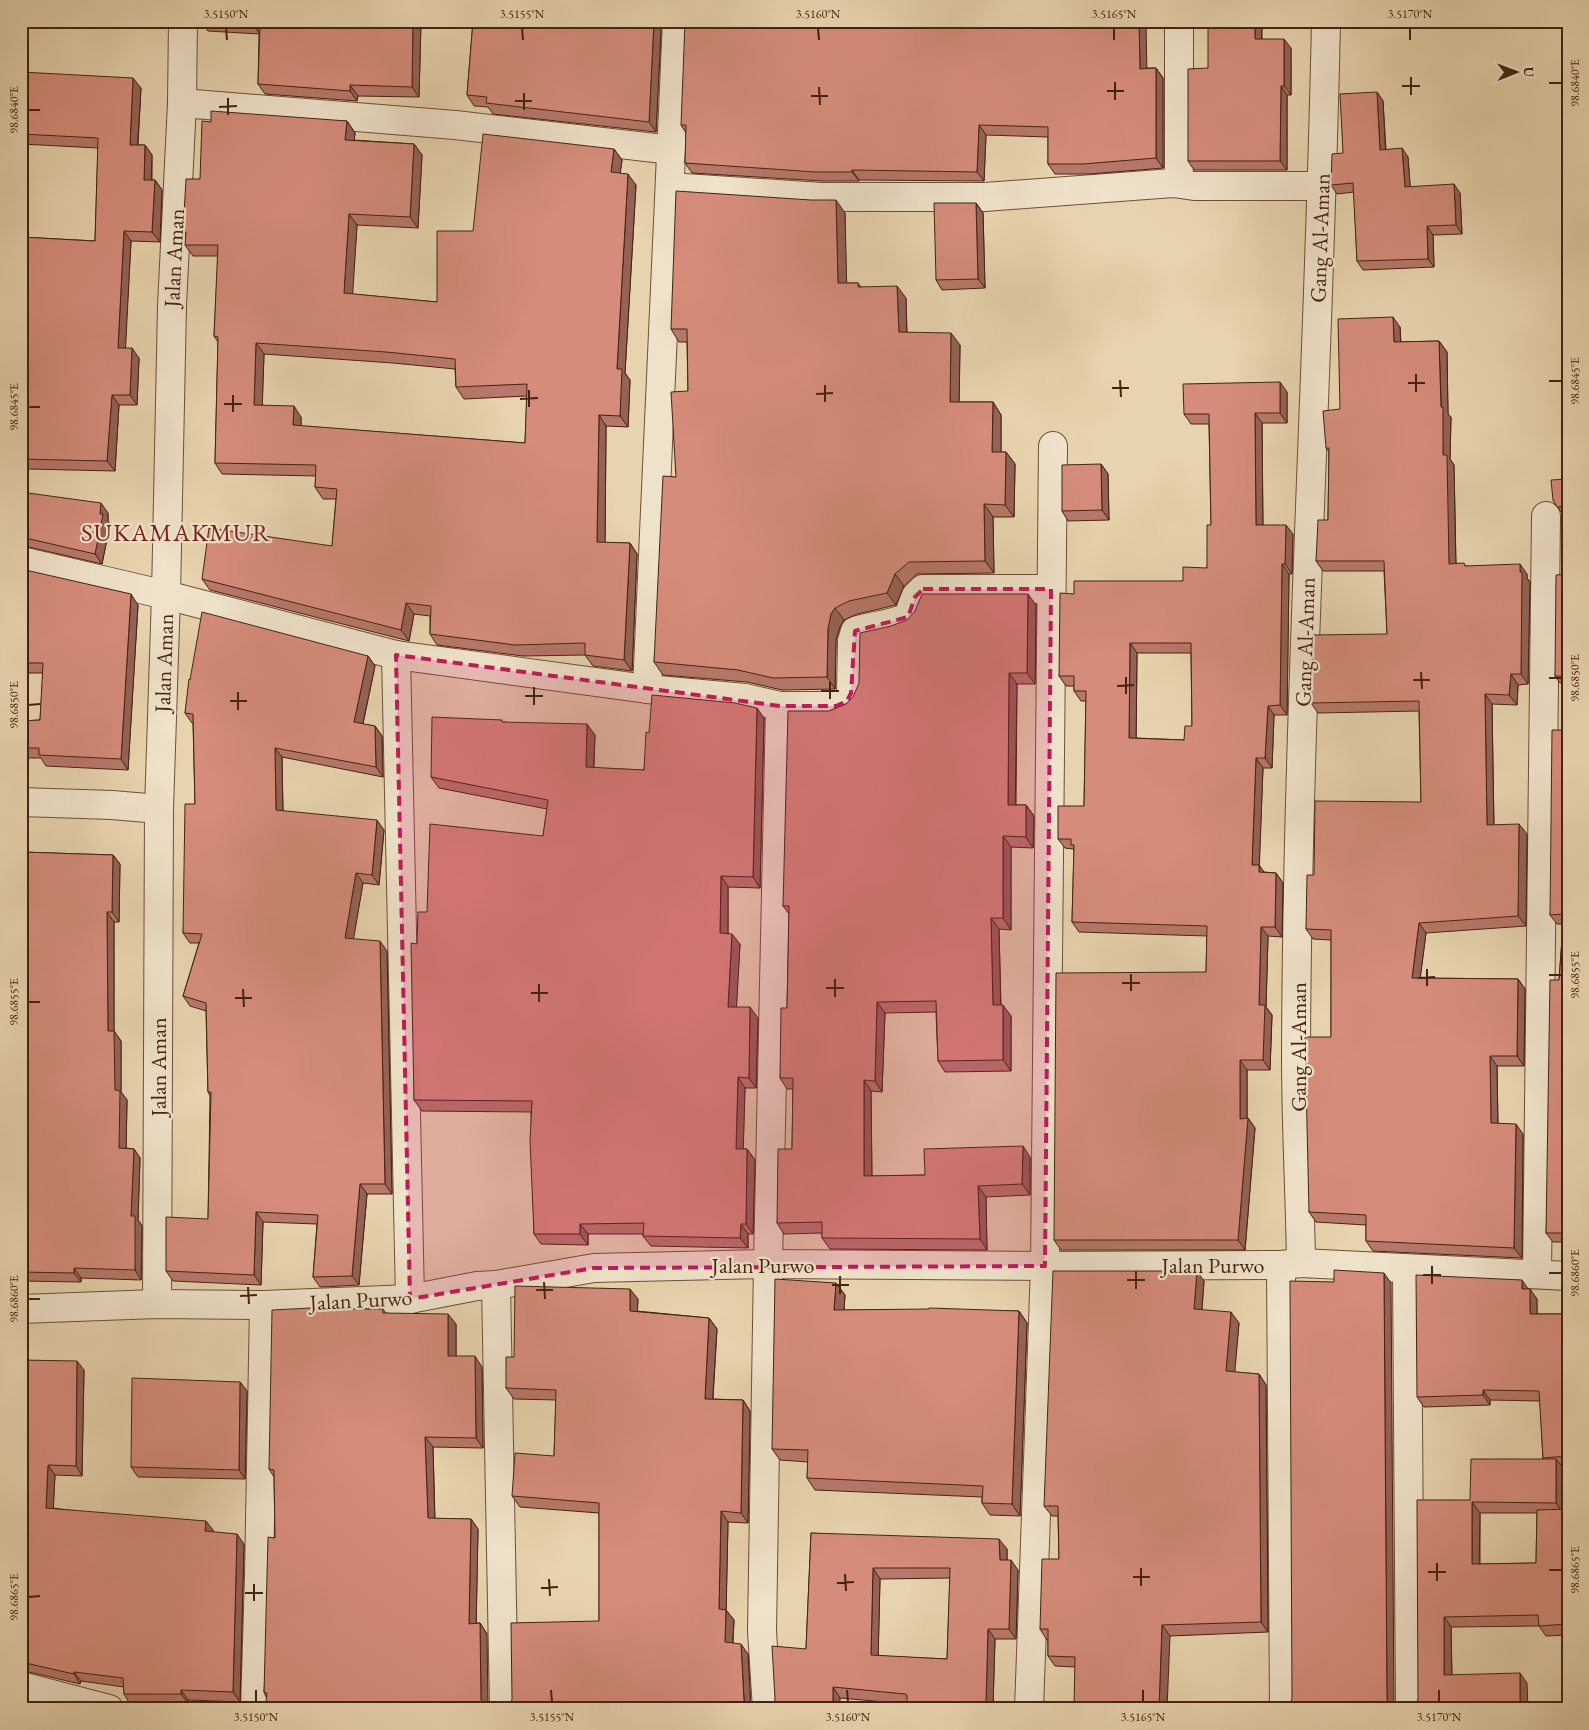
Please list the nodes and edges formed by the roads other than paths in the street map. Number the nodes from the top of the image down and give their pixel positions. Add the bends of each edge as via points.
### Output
1 (183, 21) edge
2 (677, 21) edge
3 (1179, 21) edge
4 (1326, 21) edge
5 (182, 103) junction
6 (672, 150) junction
7 (1173, 183) junction
8 (1322, 186) junction
9 (670, 187) junction
10 (1053, 446) dead end
11 (1546, 516) dead end
12 (21, 561) edge
13 (1051, 589) junction
14 (166, 595) junction
15 (396, 655) junction
16 (647, 689) junction
17 (780, 706) junction
18 (21, 802) edge
19 (159, 809) junction
20 (768, 1264) junction
21 (1291, 1264) junction
22 (1045, 1266) junction
23 (1407, 1269) junction
24 (1537, 1274) junction
25 (1568, 1276) edge
26 (496, 1285) junction
27 (410, 1299) junction
28 (157, 1304) junction
29 (264, 1305) junction
30 (21, 1309) edge
31 (21, 1686) edge
32 (109, 1709) edge
33 (255, 1709) edge
34 (504, 1709) edge
35 (767, 1709) edge
36 (1029, 1709) edge
37 (1284, 1709) edge
38 (1410, 1709) edge

1 - 5 street, Jalan Aman
2 - 6 street
3 - 7 street via 1179,168
4 - 8 street, Gang Al-Aman
5 - 6 street via 456,125
5 - 14 street, Jalan Aman via 172,306
6 - 9 street
7 - 8 street via 1194,186
7 - 9 street via 985,197 821,197
8 - 21 street, Gang Al-Aman via 1300,767
9 - 16 street
10 - 13 street
11 - 24 street
12 - 14 street
13 - 17 street via 923,588 915,597 908,617 896,623 868,626 856,631 852,641 851,693 847,701 836,706
13 - 22 street
14 - 15 street
14 - 19 street, Jalan Aman
15 - 16 street
15 - 27 street
16 - 17 street via 745,698
17 - 20 street
18 - 19 street
19 - 28 street, Jalan Aman
20 - 22 street, Jalan Purwo
20 - 26 street, Jalan Purwo via 594,1268
20 - 35 street via 762,1631
21 - 22 street, Jalan Purwo
21 - 23 street, Jalan Purwo
21 - 37 street, Gang Al-Aman
22 - 36 street
23 - 24 street, Jalan Purwo
23 - 38 street
24 - 25 street, Jalan Purwo
26 - 27 street, Jalan Purwo
26 - 34 street
27 - 29 street, Jalan Purwo
28 - 29 street, Jalan Purwo
28 - 30 street, Jalan Purwo
29 - 33 street
31 - 32 street

